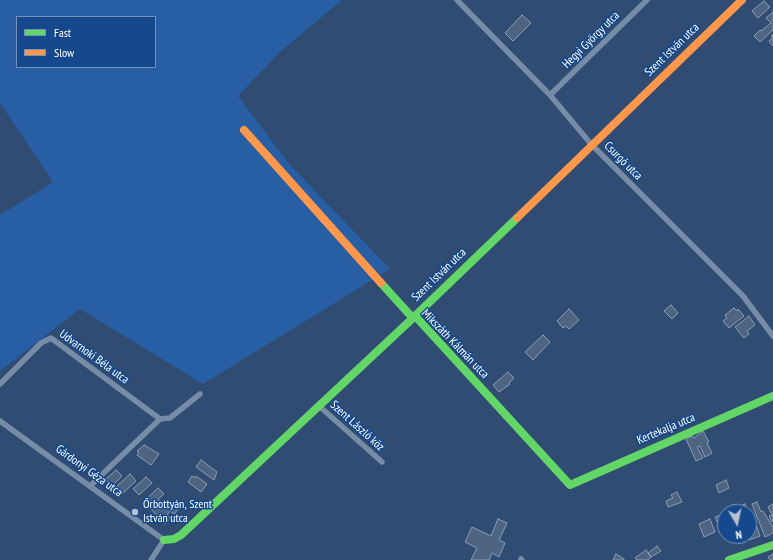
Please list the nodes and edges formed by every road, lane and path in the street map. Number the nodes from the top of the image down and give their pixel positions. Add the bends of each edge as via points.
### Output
1 (457, 0) edge
2 (647, 0) edge
3 (742, 0) edge
4 (550, 95) junction
5 (244, 130) dead end
6 (591, 144) junction
7 (414, 317) junction
8 (773, 336) edge
9 (0, 384) edge
10 (200, 394) dead end
11 (773, 396) edge
12 (318, 405) junction
13 (160, 419) junction
14 (0, 421) edge
15 (382, 462) dead end
16 (570, 485) joint
17 (90, 486) junction
18 (164, 540) junction
19 (773, 545) edge
20 (151, 560) edge
21 (729, 560) edge

1 - 4 street, Csurgó utca
2 - 4 street, Hegyi György utca
3 - 6 street, Szent István utca
4 - 6 street, Csurgó utca
5 - 7 street, Mikszáth Kálmán utca
6 - 7 street, Szent István utca
6 - 8 street, Csurgó utca via 743,296
7 - 12 street, Szent István utca
7 - 16 street, Mikszáth Kálmán utca
9 - 13 street, Udvarnoki Béla utca via 41,342 51,338
10 - 13 street via 170,418
11 - 16 street, Kertekalja utca
12 - 15 street, Szent László köz
12 - 18 street, Szent István utca via 181,535
13 - 17 street
14 - 17 street, Gárdonyi Géza utca
17 - 18 street, Gárdonyi Géza utca
18 - 20 street
19 - 21 street

